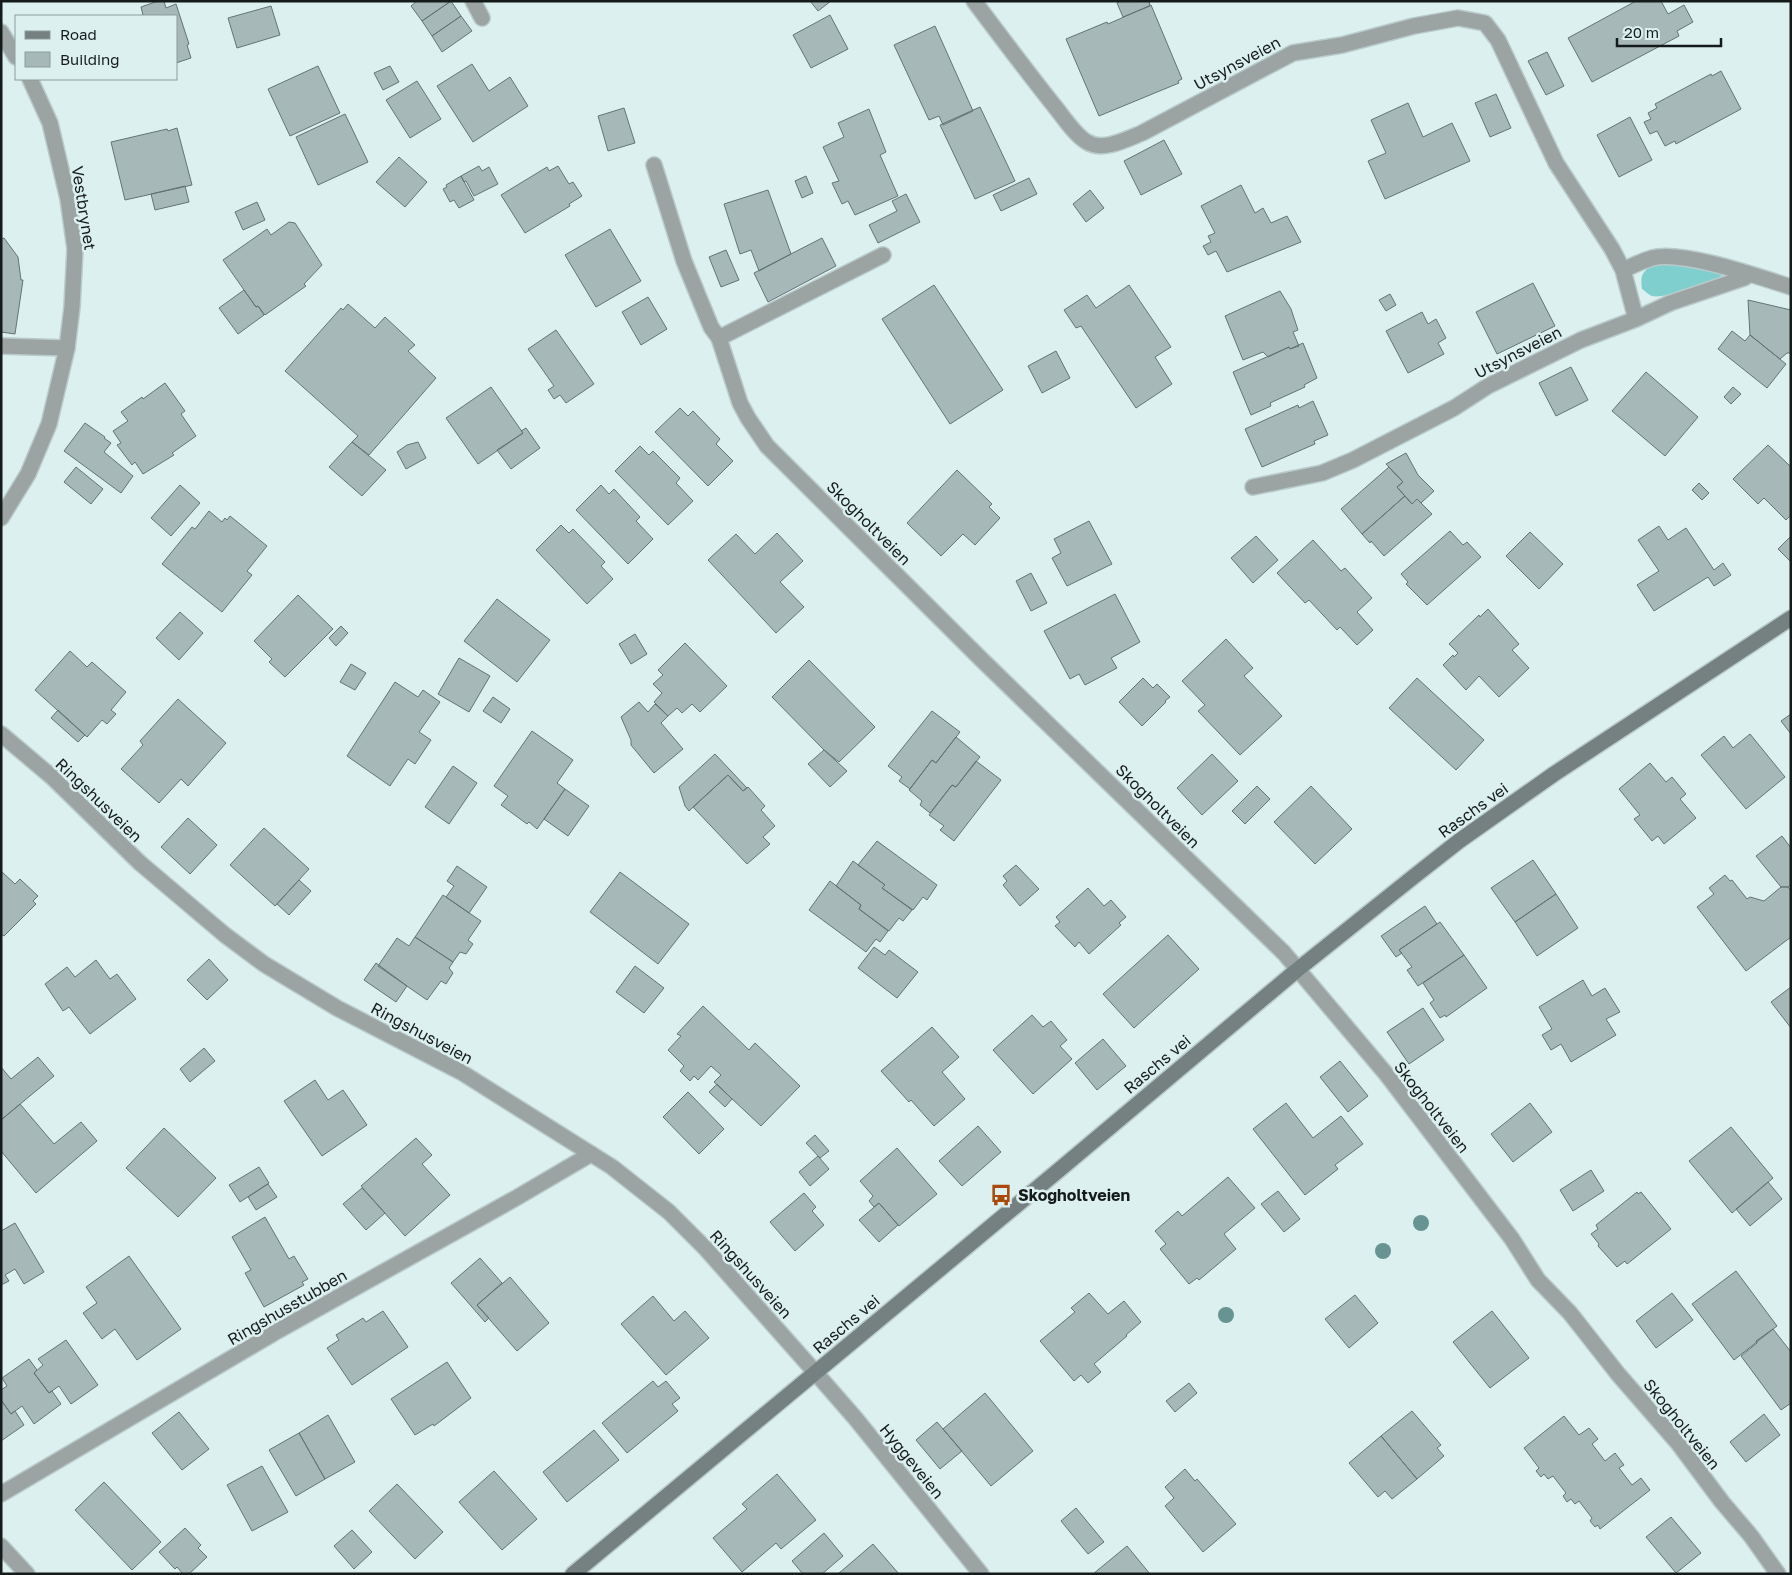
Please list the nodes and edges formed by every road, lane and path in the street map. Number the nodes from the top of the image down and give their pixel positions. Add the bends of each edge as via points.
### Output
1 (473, 1) edge
2 (974, 1) edge
3 (482, 18) dead end
4 (1, 32) edge
5 (15, 55) edge
6 (31, 80) edge
7 (654, 165) dead end
8 (883, 255) dead end
9 (1623, 270) junction
10 (1750, 274) junction
11 (1791, 287) edge
12 (1636, 318) junction
13 (720, 338) junction
14 (1, 346) edge
15 (67, 348) junction
16 (1253, 487) dead end
17 (1, 518) edge
18 (1791, 618) edge
19 (1, 734) edge
20 (1297, 970) junction
21 (592, 1154) junction
22 (815, 1372) junction
23 (1, 1494) edge
24 (1, 1546) edge
25 (27, 1574) edge
26 (573, 1574) edge
27 (981, 1574) edge
28 (1778, 1574) edge

1 - 3 street
2 - 9 street, Utsynsveien via 1073,128 1087,143 1102,146 1142,133 1293,53 1458,18 1485,23 1498,40 1556,163
4 - 5 street
6 - 15 street, Vestbrynet via 50,123 68,199 74,248
7 - 13 street, Skogholtveien via 684,261 711,327
8 - 13 street
9 - 10 street via 1653,258 1685,258
9 - 12 street, Utsynsveien
10 - 11 street
10 - 12 street, Utsynsveien
12 - 16 street, Utsynsveien via 1581,340 1497,382 1353,460 1322,473
13 - 20 street, Skogholtveien via 740,403 767,446 1284,953
14 - 15 street
15 - 17 street, Vestbrynet via 49,424 28,474
18 - 20 street, Raschs vei via 1509,806 1432,862
19 - 21 street, Ringshusveien via 52,777 147,870 264,964 337,1008 460,1072
20 - 22 street, Raschs vei
20 - 28 street, Skogholtveien via 1386,1076 1512,1239 1538,1280 1570,1313 1678,1443
21 - 22 street, Ringshusveien via 669,1212 713,1256
21 - 23 street, Ringshusstubben via 274,1333
22 - 26 street, Raschs vei
22 - 27 street, Hyggeveien
24 - 25 street

